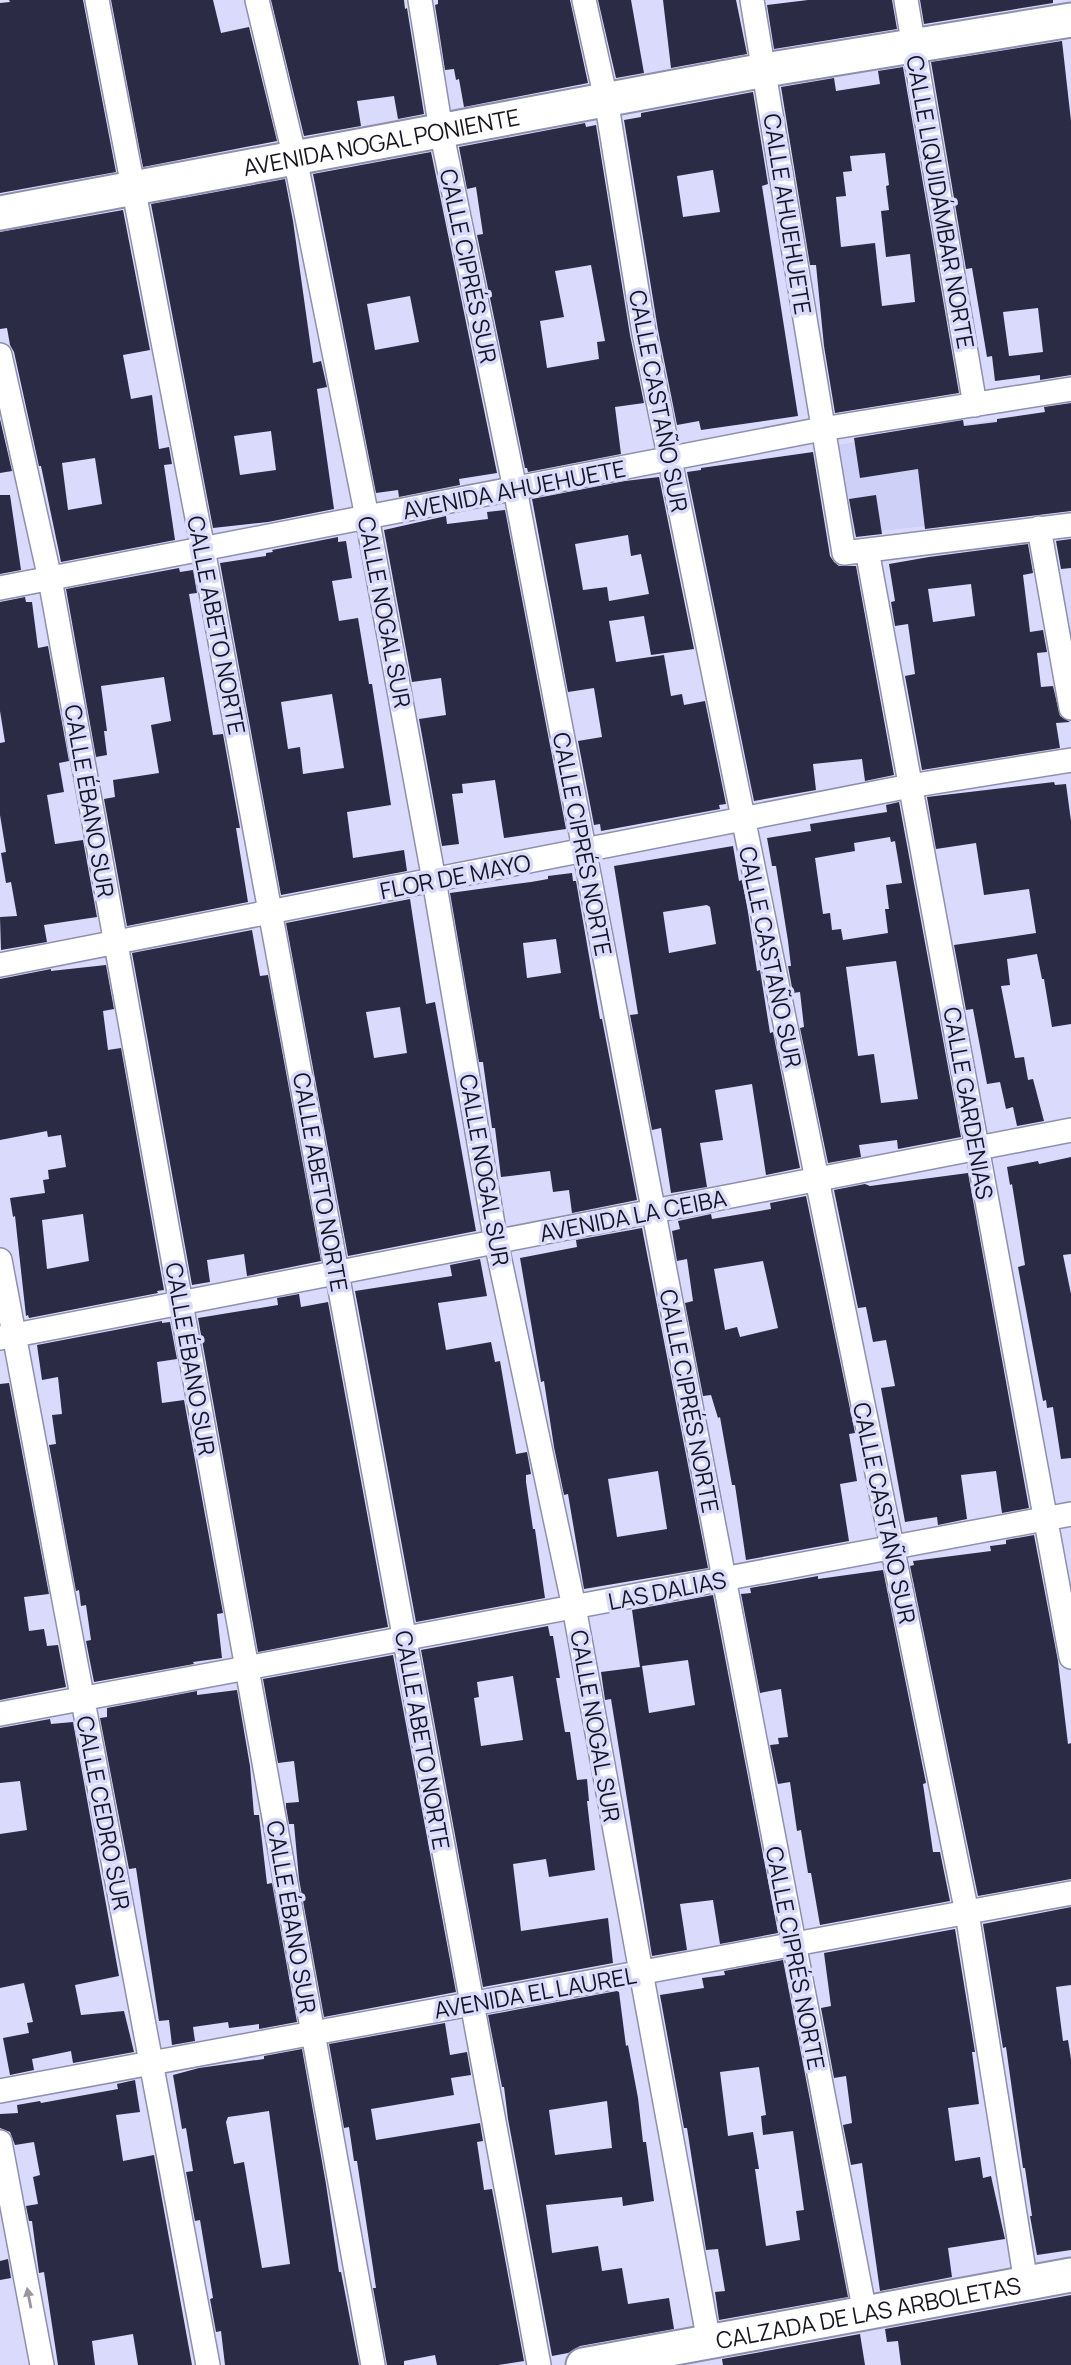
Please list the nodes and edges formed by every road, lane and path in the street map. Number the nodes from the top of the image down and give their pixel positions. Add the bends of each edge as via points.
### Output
1 (97, 0) edge
2 (257, 0) edge
3 (420, 0) edge
4 (584, 0) edge
5 (752, 0) edge
6 (906, 0) edge
7 (1070, 17) edge
8 (915, 45) junction
9 (765, 70) junction
10 (606, 99) junction
11 (441, 130) junction
12 (295, 158) junction
13 (132, 188) junction
14 (0, 213) edge
15 (0, 355) edge
16 (1071, 389) edge
17 (975, 405) junction
18 (822, 429) junction
19 (670, 459) junction
20 (515, 489) junction
21 (367, 517) junction
22 (1071, 525) edge
23 (1040, 527) junction
24 (203, 549) junction
25 (855, 551) junction
26 (50, 579) junction
27 (0, 589) edge
28 (1071, 708) edge
29 (1071, 760) edge
30 (910, 786) junction
31 (743, 819) junction
32 (584, 850) junction
33 (434, 880) junction
34 (271, 912) junction
35 (116, 942) junction
36 (0, 965) edge
37 (1071, 1130) edge
38 (977, 1148) junction
39 (817, 1179) junction
40 (653, 1211) junction
41 (496, 1242) junction
42 (0, 1260) edge
43 (337, 1273) junction
44 (181, 1303) junction
45 (7, 1337) edge
46 (1071, 1514) edge
47 (1046, 1519) junction
48 (892, 1548) junction
49 (724, 1579) junction
50 (574, 1607) junction
51 (405, 1639) junction
52 (1071, 1657) edge
53 (247, 1668) junction
54 (82, 1699) junction
55 (0, 1714) edge
56 (1071, 1894) edge
57 (967, 1913) junction
58 (794, 1944) junction
59 (640, 1973) junction
60 (472, 2004) junction
61 (313, 2033) junction
62 (151, 2063) junction
63 (0, 2091) edge
64 (0, 2142) edge
65 (1071, 2275) edge
66 (1026, 2283) junction
67 (864, 2313) junction
68 (709, 2342) junction
69 (42, 2365) edge
70 (208, 2365) edge
71 (373, 2365) edge
72 (539, 2365) edge
73 (583, 2365) edge

1 - 13 street, CALLE ABETO NORTE
2 - 12 street, CALLE NOGAL SUR
3 - 11 street, CALLE CIPRÉS SUR
4 - 10 street, CALLE CASTAÑO SUR
5 - 9 street, CALLE AHUEHUETE
6 - 8 street, CALLE LIQUIDÁMBAR NORTE
7 - 8 street, AVENIDA NOGAL PONIENTE
8 - 9 street, AVENIDA NOGAL PONIENTE
8 - 17 street, CALLE LIQUIDÁMBAR NORTE
9 - 10 street, AVENIDA NOGAL PONIENTE
9 - 18 street, CALLE AHUEHUETE
10 - 11 street, AVENIDA NOGAL PONIENTE
10 - 19 street, CALLE CASTAÑO SUR via 644,333
11 - 12 street, AVENIDA NOGAL PONIENTE
11 - 20 street, CALLE CIPRÉS SUR
12 - 13 street, AVENIDA NOGAL PONIENTE
12 - 21 street, CALLE NOGAL SUR
13 - 14 street, AVENIDA NOGAL PONIENTE
13 - 24 street, CALLE ABETO NORTE
15 - 26 street, CALLE ÉBANO SUR
16 - 17 street, AVENIDA AHUEHUETE
17 - 18 street, AVENIDA AHUEHUETE
18 - 19 street, AVENIDA AHUEHUETE
18 - 25 street, CALLE AHUEHUETE
19 - 20 street, AVENIDA AHUEHUETE
19 - 31 street, CALLE CASTAÑO SUR
20 - 21 street, AVENIDA AHUEHUETE
20 - 32 street, CALLE CIPRÉS NORTE
21 - 24 street, AVENIDA AHUEHUETE
21 - 33 street, CALLE NOGAL SUR
22 - 23 street
23 - 25 street
23 - 28 street
24 - 26 street, AVENIDA AHUEHUETE
24 - 34 street, CALLE ABETO NORTE
25 - 30 street, CALLE GARDENIAS
26 - 27 street, AVENIDA AHUEHUETE
26 - 35 street, CALLE ÉBANO SUR
29 - 30 street, FLOR DE MAYO
30 - 31 street, FLOR DE MAYO
30 - 38 street, CALLE GARDENIAS
31 - 32 street, FLOR DE MAYO
31 - 39 street, CALLE CASTAÑO SUR
32 - 33 street, FLOR DE MAYO
32 - 40 street, CALLE CIPRÉS NORTE
33 - 34 street, FLOR DE MAYO
33 - 41 street, CALLE NOGAL SUR
34 - 35 street, FLOR DE MAYO
34 - 43 street, CALLE ABETO NORTE
35 - 36 street, FLOR DE MAYO
35 - 44 street, CALLE ÉBANO SUR
37 - 38 street, AVENIDA LA CEIBA
38 - 39 street, AVENIDA LA CEIBA
38 - 47 street, CALLE GARDENIAS
39 - 40 street, AVENIDA LA CEIBA
39 - 48 street, CALLE CASTAÑO SUR
40 - 41 street, AVENIDA LA CEIBA
40 - 49 street, CALLE CIPRÉS NORTE
41 - 43 street, AVENIDA LA CEIBA
41 - 50 street, CALLE NOGAL SUR
42 - 45 street, CALLE CEDRO SUR
43 - 44 street, AVENIDA LA CEIBA
43 - 51 street, CALLE ABETO NORTE
44 - 45 street, AVENIDA LA CEIBA
44 - 53 street, CALLE ÉBANO SUR
45 - 54 street, CALLE CEDRO SUR
46 - 47 street, LAS DALIAS
47 - 48 street, LAS DALIAS
47 - 52 street, CALLE GARDENIAS
48 - 49 street, LAS DALIAS
48 - 57 street, CALLE CASTAÑO SUR
49 - 50 street, LAS DALIAS
49 - 58 street, CALLE CIPRÉS NORTE
50 - 51 street, LAS DALIAS
50 - 59 street, CALLE NOGAL SUR
51 - 53 street, LAS DALIAS
51 - 60 street, CALLE ABETO NORTE
53 - 54 street, LAS DALIAS
53 - 61 street, CALLE ÉBANO SUR
54 - 55 street, LAS DALIAS
54 - 62 street, CALLE CEDRO SUR
56 - 57 street, AVENIDA EL LAUREL
57 - 58 street, AVENIDA EL LAUREL
57 - 66 street, CALLE CASTAÑO SUR
58 - 59 street, AVENIDA EL LAUREL
58 - 67 street, CALLE CIPRÉS NORTE
59 - 60 street, AVENIDA EL LAUREL
59 - 68 street, CALLE NOGAL SUR
60 - 61 street, AVENIDA EL LAUREL
60 - 72 street, CALLE ABETO NORTE
61 - 62 street, AVENIDA EL LAUREL
61 - 71 street, CALLE ÉBANO SUR
62 - 63 street, AVENIDA EL LAUREL
62 - 70 street, CALLE CEDRO SUR
69 -> 64 street
65 - 66 street, CALZADA DE LAS ARBOLETAS
66 - 67 street, CALZADA DE LAS ARBOLETAS
67 - 68 street, CALZADA DE LAS ARBOLETAS
68 - 73 street, CALZADA DE LAS ARBOLETAS

